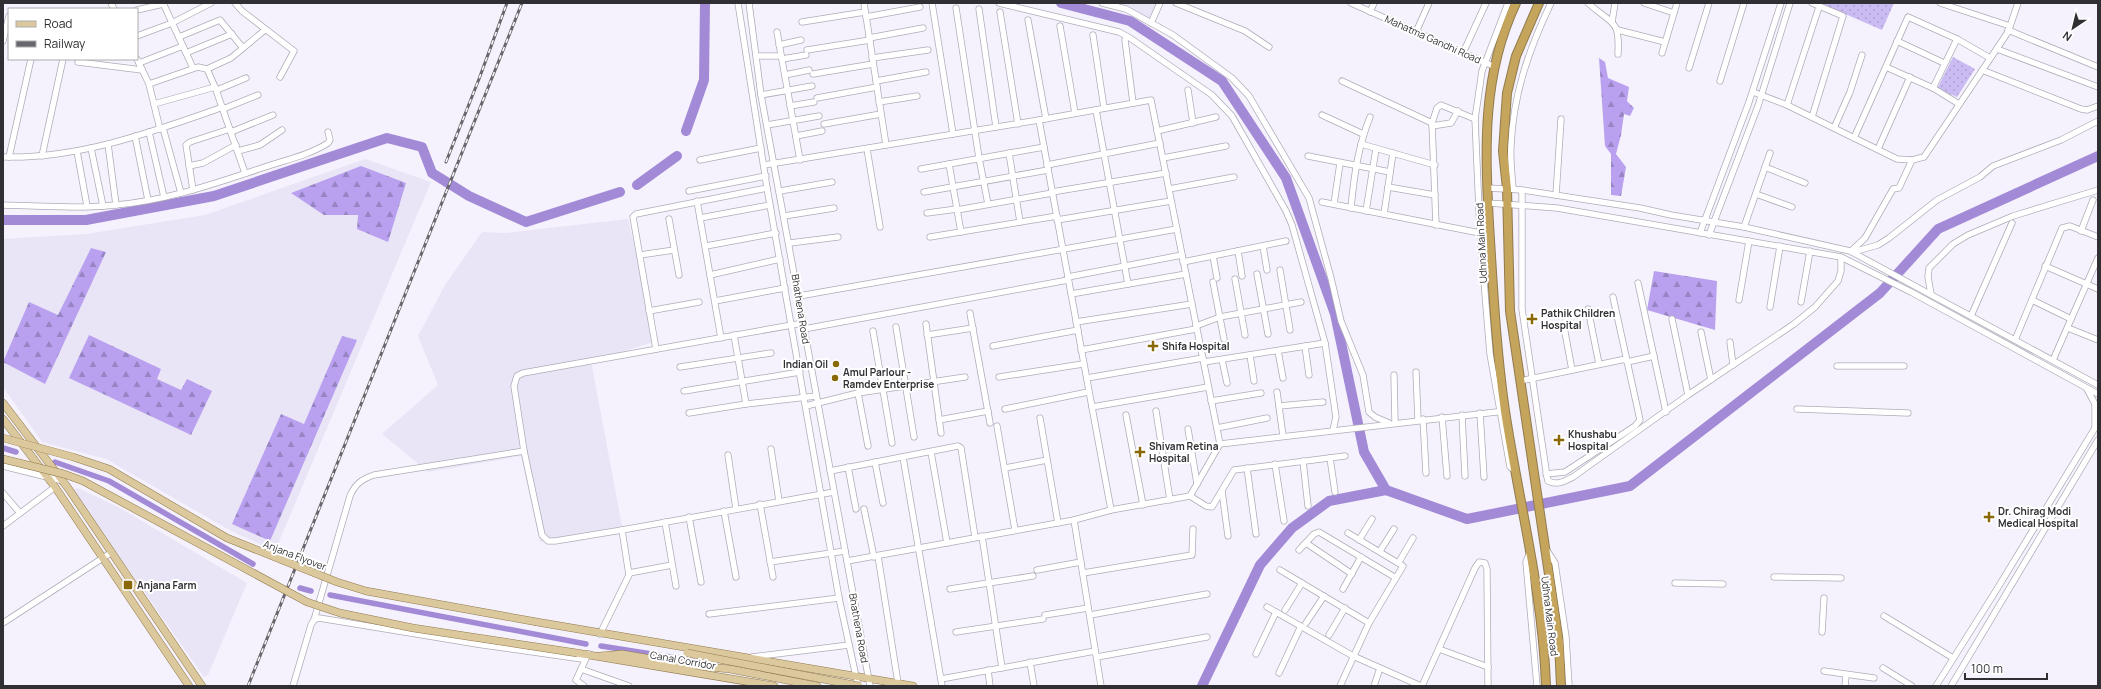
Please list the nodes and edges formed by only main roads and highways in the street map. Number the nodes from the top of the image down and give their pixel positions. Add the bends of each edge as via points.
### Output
1 (1516, 3) edge
2 (1539, 3) edge
3 (3, 403) edge
4 (4, 422) edge
5 (3, 438) edge
6 (3, 459) edge
7 (608, 635) junction
8 (600, 656) junction
9 (869, 682) edge
10 (189, 686) edge
11 (202, 686) edge
12 (774, 686) edge
13 (817, 686) edge
14 (859, 686) edge
15 (912, 686) edge
16 (1546, 686) edge
17 (1561, 686) edge

1 - 16 highway, Udhna Main Road via 1493,66 1487,126 1488,203 1502,411 1531,550
2 - 17 highway via 1516,56 1507,93 1503,150 1510,189 1507,203 1510,311 1546,547 1560,655
3 - 11 main road via 63,481
4 - 10 main road via 55,487
5 - 7 main road, Anjana Flyover, bridge via 108,469 227,538 366,592
6 - 8 main road, Canal Corridor, bridge via 83,481 307,602 323,608 413,628
7 - 9 main road via 856,675
7 - 14 main road, bridge via 624,642
8 - 12 main road, Canal Corridor
8 - 13 main road via 622,654 730,669
9 - 15 main road

